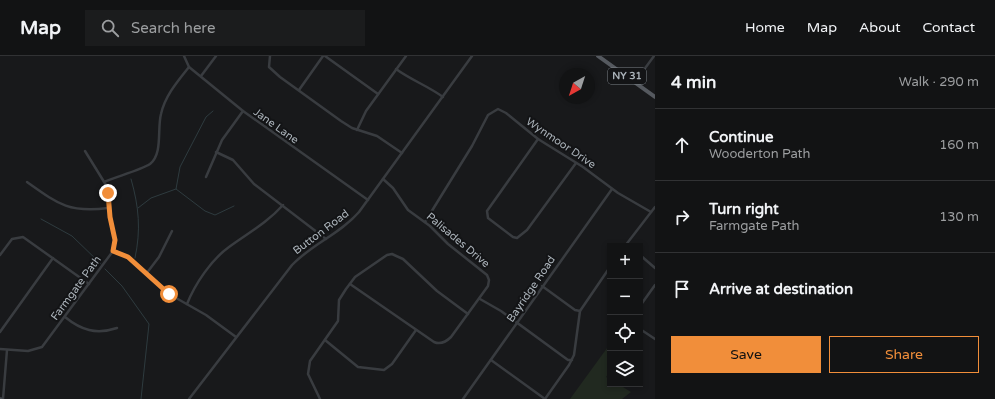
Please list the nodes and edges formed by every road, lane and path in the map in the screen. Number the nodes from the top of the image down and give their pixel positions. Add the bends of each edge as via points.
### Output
1 (184, 56) edge
2 (216, 56) edge
3 (270, 56) edge
4 (324, 56) edge
5 (404, 56) edge
6 (472, 56) edge
7 (598, 56) edge
8 (654, 56) edge
9 (189, 67) junction
10 (396, 69) junction
11 (201, 76) junction
12 (635, 82) junction
13 (299, 90) junction
14 (378, 94) junction
15 (443, 96) junction
16 (655, 97) edge
17 (243, 111) junction
18 (357, 130) junction
19 (538, 139) junction
20 (85, 151) dead end
21 (216, 152) junction
22 (402, 153) junction
23 (576, 163) junction
24 (206, 177) dead end
25 (384, 179) junction
26 (27, 182) dead end
27 (104, 182) junction
28 (612, 189) junction
29 (368, 200) junction
30 (283, 205) junction
31 (655, 207) edge
32 (108, 208) junction
33 (651, 212) junction
34 (425, 222) junction
35 (172, 231) dead end
36 (326, 239) junction
37 (628, 243) edge
38 (113, 251) junction
39 (0, 255) edge
40 (53, 258) junction
41 (643, 258) edge
42 (655, 268) edge
43 (607, 271) edge
44 (146, 274) junction
45 (89, 284) junction
46 (350, 284) junction
47 (655, 285) edge
48 (542, 286) junction
49 (480, 299) junction
50 (643, 302) edge
51 (187, 304) junction
52 (580, 311) junction
53 (468, 314) junction
54 (65, 317) junction
55 (517, 324) junction
56 (117, 328) dead end
57 (416, 330) junction
58 (643, 331) edge
59 (0, 332) edge
60 (236, 337) junction
61 (655, 339) edge
62 (325, 340) junction
63 (0, 349) edge
64 (7, 350) junction
65 (491, 360) junction
66 (572, 360) junction
67 (1, 399) edge
68 (189, 399) edge
69 (320, 399) edge
70 (463, 399) edge
71 (545, 399) edge

1 - 9 street, Jane Lane
2 - 11 street
3 - 13 street via 268,64 272,70
4 - 13 street
4 - 14 street
5 - 10 street
6 - 15 street, Button Road
7 - 12 main road, NY 31
8 - 12 street
9 - 11 street, Jane Lane
9 - 27 street via 164,102 159,124 158,151 154,159 148,165
10 - 14 street
10 - 15 street
11 - 17 street, Jane Lane
12 - 16 main road, NY 31
13 - 18 street
14 - 18 street
15 - 22 street, Button Road
17 - 21 street via 226,133
17 - 29 street, Jane Lane
18 - 22 street via 377,136
19 - 23 street, Wynmoor Drive
19 - 23 street via 487,211 488,218 512,237 517,238 527,230
19 - 34 street, Wynmoor Drive via 506,113 498,109 491,112
20 - 27 street, Farmgate Path
21 - 24 street
21 - 30 street via 233,160 254,184
22 - 25 street, Button Road
23 - 28 street, Wynmoor Drive
25 - 29 street, Button Road
25 - 34 street, Palisades Drive via 408,210
26 - 32 street via 42,193 74,209
27 - 32 street, Farmgate Path via 108,193
28 - 33 street, Wynmoor Drive
28 - 48 street, Bayridge Road
29 - 36 street, Button Road via 348,224
30 - 36 street
30 - 51 street via 269,220 215,260 196,286
31 - 33 street
32 - 38 street, Farmgate Path via 115,240
33 - 37 street
34 - 49 street, Palisades Drive via 487,275 488,286
35 - 44 street via 159,257
36 - 60 street, Button Road via 292,265
38 - 44 street via 128,257
38 - 45 street, Farmgate Path
39 - 40 street via 12,239 21,236
40 - 45 street
40 - 59 street
41 - 42 street
43 - 52 street
44 - 51 street via 169,294
45 - 54 street, Farmgate Path
46 - 53 street via 362,272 392,254 403,259
46 - 57 street, Palisades Drive
46 - 62 street via 339,300 338,322
47 - 50 street
48 - 52 street
48 - 55 street, Bayridge Road
49 - 53 street, Palisades Drive
49 - 55 street
51 - 60 street
52 - 66 street via 576,350
53 - 57 street, Palisades Drive via 445,342 434,342
54 - 56 street via 83,330 109,331
54 - 64 street, Farmgate Path via 40,349
55 - 65 street, Bayridge Road
55 - 66 street via 568,360
57 - 62 street via 392,364 384,370 358,367
58 - 61 street
60 - 68 street, Button Road
62 - 69 street via 310,361 308,370
63 - 64 street, Farmgate Path
64 - 67 street
65 - 70 street, Bayridge Road
65 - 71 street
66 - 71 street

